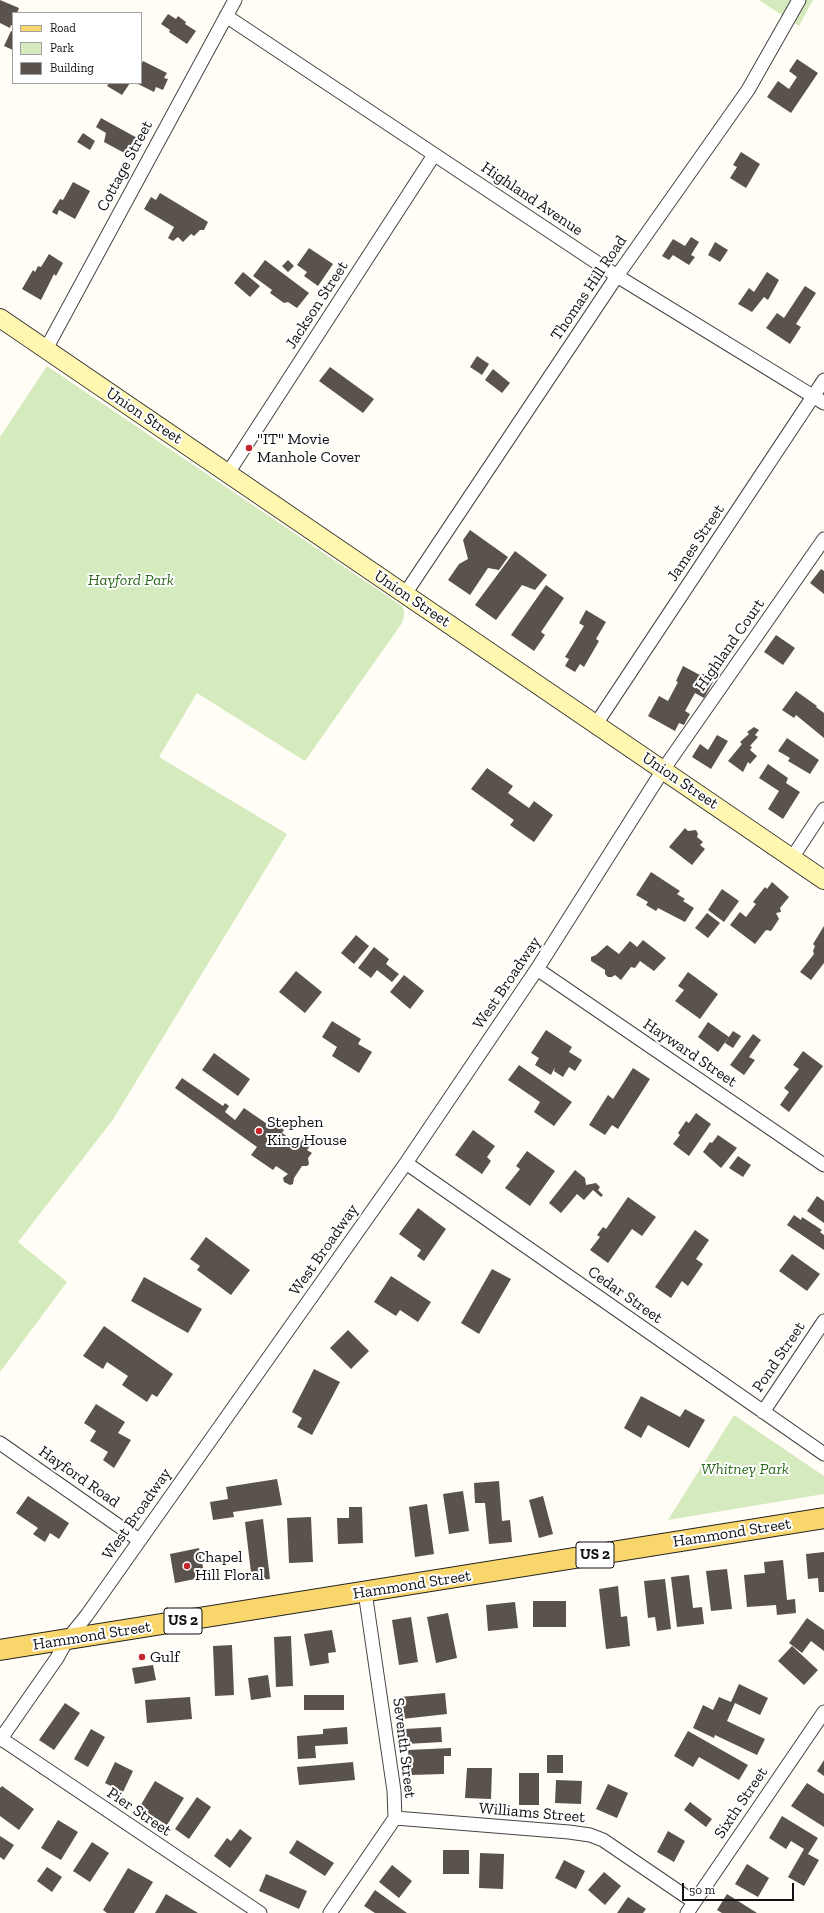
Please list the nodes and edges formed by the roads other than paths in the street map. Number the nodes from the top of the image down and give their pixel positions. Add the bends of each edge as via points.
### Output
1 (235, 0) edge
2 (799, 0) edge
3 (226, 16) junction
4 (434, 155) junction
5 (617, 276) junction
6 (0, 318) edge
7 (46, 349) junction
8 (824, 380) edge
9 (819, 399) edge
10 (228, 473) junction
11 (824, 539) edge
12 (406, 594) junction
13 (596, 724) junction
14 (663, 770) junction
15 (824, 809) edge
16 (792, 858) junction
17 (824, 880) edge
18 (537, 970) junction
19 (406, 1163) junction
20 (824, 1165) edge
21 (824, 1320) edge
22 (763, 1412) junction
23 (0, 1443) edge
24 (824, 1454) edge
25 (824, 1518) edge
26 (139, 1540) junction
27 (365, 1592) junction
28 (67, 1640) junction
29 (0, 1650) edge
30 (824, 1712) edge
31 (0, 1739) edge
32 (395, 1818) junction
33 (690, 1908) edge
34 (260, 1913) edge
35 (330, 1913) edge

1 - 3 street, Cottage Street
2 - 5 street, Thomas Hill Road via 748,90
3 - 4 street, Highland Avenue
3 - 7 street, Cottage Street
4 - 5 street, Highland Avenue
4 - 10 street, Jackson Street
5 - 9 street, Highland Avenue
5 - 12 street, Thomas Hill Road
6 - 7 main road, Union Street
7 - 10 main road, Union Street
8 - 9 street, James Street
9 - 13 street, James Street
10 - 12 main road, Union Street
11 - 14 street, Highland Court
12 - 13 main road, Union Street
13 - 14 main road, Union Street
14 - 16 main road, Union Street
14 - 18 street, West Broadway
15 - 16 street
16 - 17 main road, Union Street
18 - 19 street, West Broadway
18 - 20 street, Hayward Street
19 - 22 street, Cedar Street
19 - 26 street, West Broadway
21 - 22 street, Pond Street
22 - 24 street, Cedar Street
23 - 26 street, Hayford Road
25 - 27 main road, Hammond Street / US 2
26 - 28 street, West Broadway
27 - 28 main road, Hammond Street / US 2
27 - 32 street, Seventh Street via 394,1791
28 - 29 main road, Hammond Street / US 2
28 - 31 street, West Broadway
30 - 33 street, Sixth Street
31 - 34 street, Pier Street
32 - 33 street, Williams Street via 590,1835 603,1840
32 - 35 street, Seventh Street

